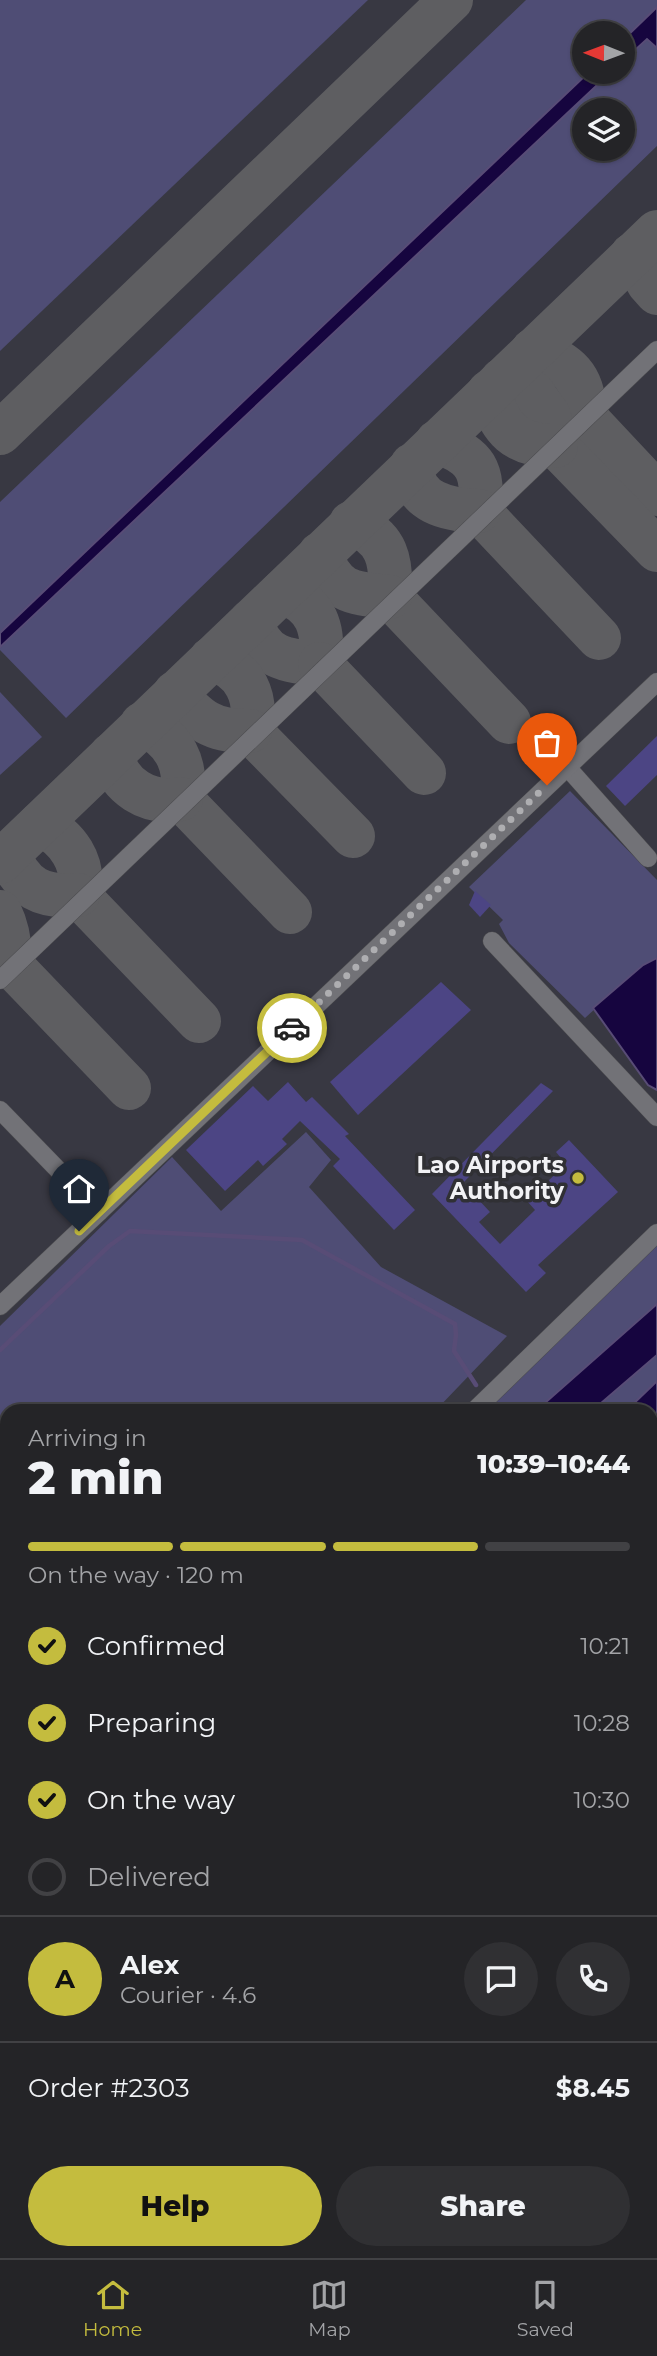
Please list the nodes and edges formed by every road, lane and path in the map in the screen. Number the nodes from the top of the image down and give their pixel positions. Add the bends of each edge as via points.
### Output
1 (657, 350) edge
2 (657, 682) edge
3 (567, 766) junction
4 (654, 858) edge
5 (492, 941) dead end
6 (0, 980) edge
7 (0, 1110) edge
8 (657, 1117) edge
9 (99, 1212) junction
10 (657, 1233) edge
11 (0, 1306) edge
12 (481, 1404) edge

1 - 6 street
2 - 3 street
3 - 4 street
3 - 9 street
5 - 8 street
7 - 9 street
9 - 11 street
10 - 12 street

